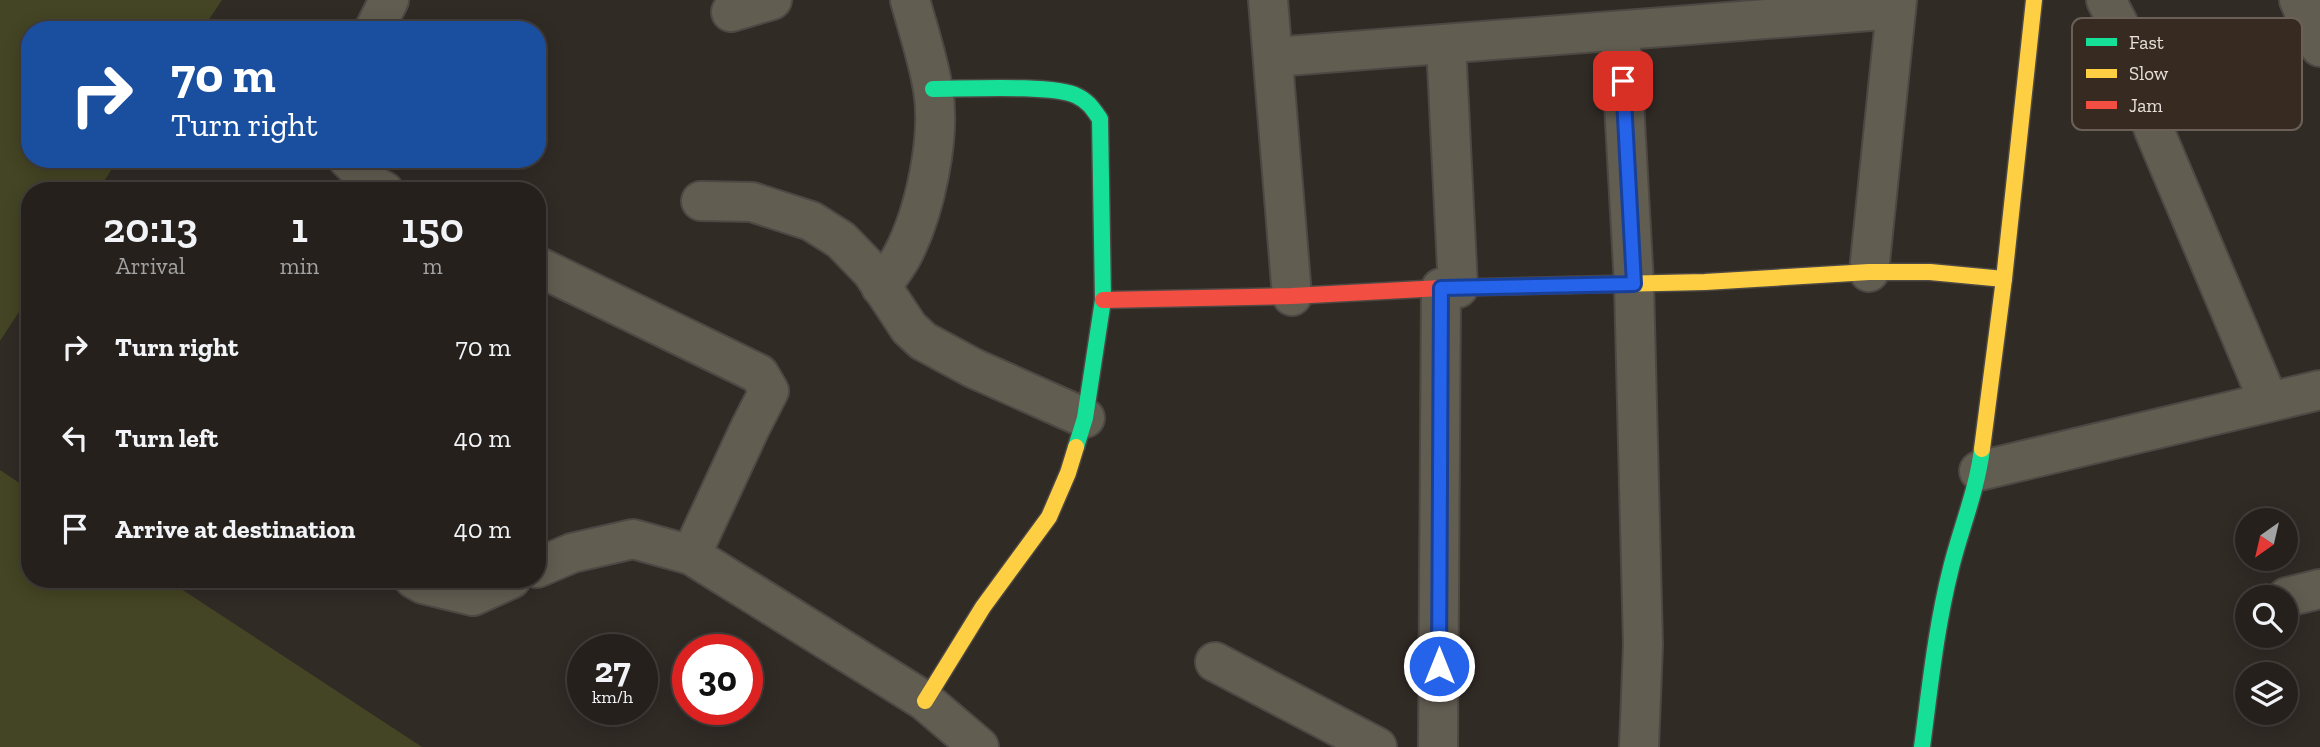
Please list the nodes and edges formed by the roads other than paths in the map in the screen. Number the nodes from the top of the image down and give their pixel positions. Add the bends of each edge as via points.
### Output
1 (389, 0) edge
2 (772, 0) edge
3 (910, 0) edge
4 (1268, 0) edge
5 (2035, 0) edge
6 (2106, 0) edge
7 (2299, 0) edge
8 (1896, 5) edge
9 (731, 12) dead end
10 (2115, 18) edge
11 (378, 21) edge
12 (1620, 31) junction
13 (1446, 44) junction
14 (2320, 47) edge
15 (1274, 57) junction
16 (933, 89) junction
17 (2154, 130) edge
18 (357, 168) edge
19 (371, 182) edge
20 (701, 201) dead end
21 (546, 270) edge
22 (1869, 272) junction
23 (2004, 279) junction
24 (1634, 284) junction
25 (881, 287) junction
26 (1449, 288) junction
27 (1292, 296) junction
28 (1103, 300) junction
29 (2320, 390) edge
30 (2269, 402) junction
31 (1085, 418) junction
32 (1979, 471) junction
33 (691, 555) junction
34 (546, 564) edge
35 (440, 588) edge
36 (491, 588) edge
37 (1215, 662) dead end
38 (925, 701) junction
39 (979, 747) edge
40 (1377, 747) edge
41 (1438, 747) edge
42 (1639, 747) edge
43 (1922, 747) edge

1 - 11 street
2 - 9 street
3 - 16 street
4 - 15 street
5 - 23 street
6 - 10 street
7 - 14 street
8 - 12 street
8 - 22 street
12 - 13 street
12 - 24 street
13 - 15 street
13 - 26 street
15 - 27 street
16 - 25 street via 935,124 927,178 902,256
16 - 28 street via 1048,90 1074,94 1089,103 1100,120
17 - 30 street
18 - 19 street
20 - 25 street via 752,202 811,221 841,240
21 - 33 street via 759,373 769,391
22 - 23 street
22 - 24 street
23 - 32 street
24 - 26 street
24 - 42 street via 1643,645
25 - 31 street via 923,341
26 - 27 street
26 - 41 street
27 - 28 street
28 - 31 street
29 - 30 street
30 - 32 street
31 - 38 street via 1049,517 984,607
32 - 43 street via 1936,635
33 - 34 street via 633,540 572,553
33 - 38 street
35 - 36 street via 473,596
37 - 40 street
38 - 39 street

